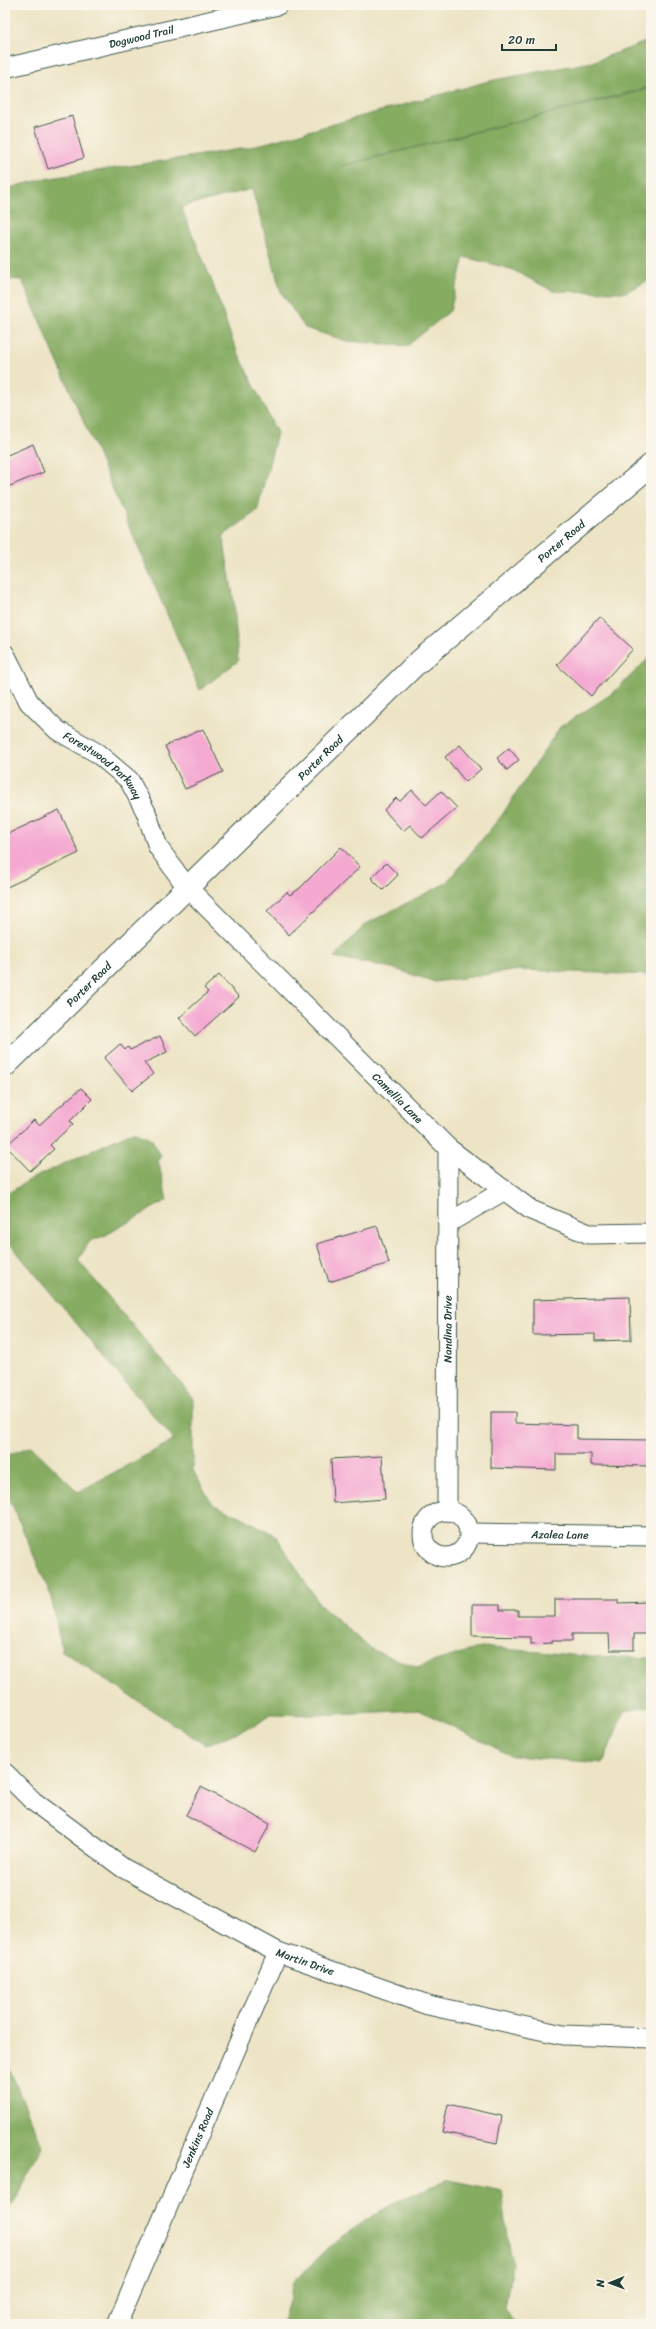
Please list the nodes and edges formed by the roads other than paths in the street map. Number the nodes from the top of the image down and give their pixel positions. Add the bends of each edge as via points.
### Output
1 (278, 5) edge
2 (5, 68) edge
3 (651, 465) edge
4 (5, 654) edge
5 (186, 886) junction
6 (5, 1066) edge
7 (448, 1148) junction
8 (505, 1190) junction
9 (448, 1223) junction
10 (651, 1233) edge
11 (447, 1511) junction
12 (469, 1533) junction
13 (651, 1536) edge
14 (5, 1773) edge
15 (278, 1952) junction
16 (651, 2038) edge
17 (117, 2324) edge

1 - 2 street, Dogwood Trail
3 - 5 main road, Porter Road via 415,665
4 - 5 street, Forestwood Parkway via 29,702 57,730 97,753 130,780 146,812 158,847
5 - 6 main road, Porter Road
5 - 7 street, Camellia Lane
7 - 8 street, Camellia Lane
7 - 9 street, Nandina Drive
8 - 9 street
8 - 10 street, Camellia Lane via 531,1210 588,1234
9 - 11 street, Nandina Drive
11 - 12 street via 460,1515 465,1520
11 - 12 street via 433,1515 424,1528 426,1543 430,1550 444,1556 459,1553 468,1541
12 - 13 street, Azalea Lane
14 - 15 street, Martin Drive via 33,1801 123,1868
15 - 16 street, Martin Drive via 428,2005 563,2035
15 - 17 street, Jenkins Road

